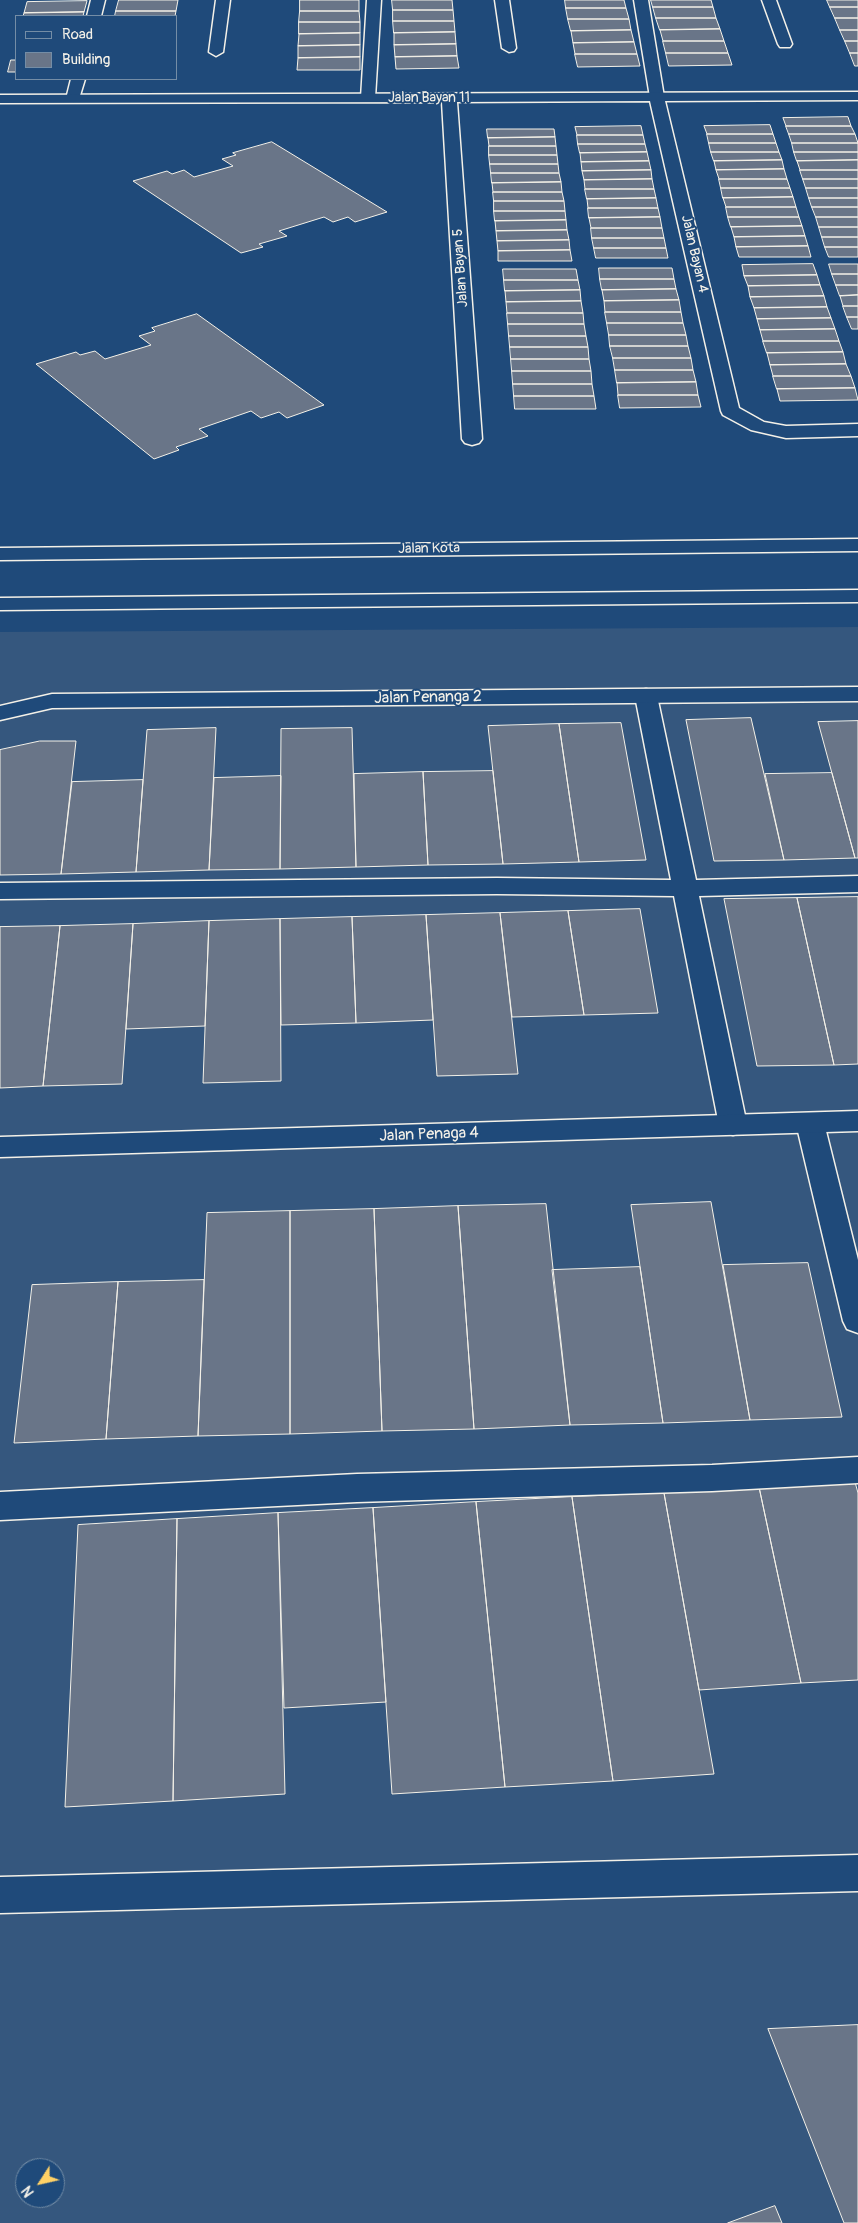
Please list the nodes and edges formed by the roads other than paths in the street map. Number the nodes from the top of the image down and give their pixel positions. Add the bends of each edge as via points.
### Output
1 (98, 0) edge
2 (223, 0) edge
3 (374, 0) edge
4 (502, 0) edge
5 (641, 0) edge
6 (769, 0) edge
7 (94, 15) edge
8 (785, 44) dead end
9 (508, 48) dead end
10 (216, 52) dead end
11 (78, 80) edge
12 (858, 96) edge
13 (657, 97) junction
14 (73, 98) junction
15 (368, 98) junction
16 (449, 98) junction
17 (0, 99) edge
18 (858, 430) edge
19 (472, 439) dead end
20 (858, 544) edge
21 (0, 554) edge
22 (858, 596) edge
23 (0, 604) edge
24 (858, 694) edge
25 (646, 696) junction
26 (0, 713) edge
27 (858, 884) edge
28 (685, 888) junction
29 (0, 891) edge
30 (858, 1121) edge
31 (810, 1123) junction
32 (732, 1125) junction
33 (0, 1148) edge
34 (858, 1321) edge
35 (858, 1470) edge
36 (0, 1506) edge
37 (858, 1874) edge
38 (0, 1895) edge

1 - 7 street
2 - 10 street
3 - 15 street
4 - 9 street
5 - 13 street, Jalan Bayan 4
6 - 8 street
11 - 14 street
12 - 13 street, Jalan Bayan 11
13 - 16 street, Jalan Bayan 11
13 - 18 street, Jalan Bayan 4 via 730,411 758,426 786,432
14 - 15 street, Jalan Bayan 11
14 - 17 street, Jalan Bayan 11
15 - 16 street, Jalan Bayan 11
16 - 19 street, Jalan Bayan 5
20 - 21 street, Jalan Kota
22 - 23 street
24 - 25 street, Jalan Penanga 2
25 - 26 street, Jalan Penanga 2 via 52,701
25 - 28 street
27 - 28 street
28 - 29 street via 497,886
28 - 32 street
30 - 31 street, Jalan Penaga 4
31 - 32 street, Jalan Penaga 4
31 - 34 street
32 - 33 street, Jalan Penaga 4
35 - 36 street via 712,1478 357,1488
37 - 38 street

